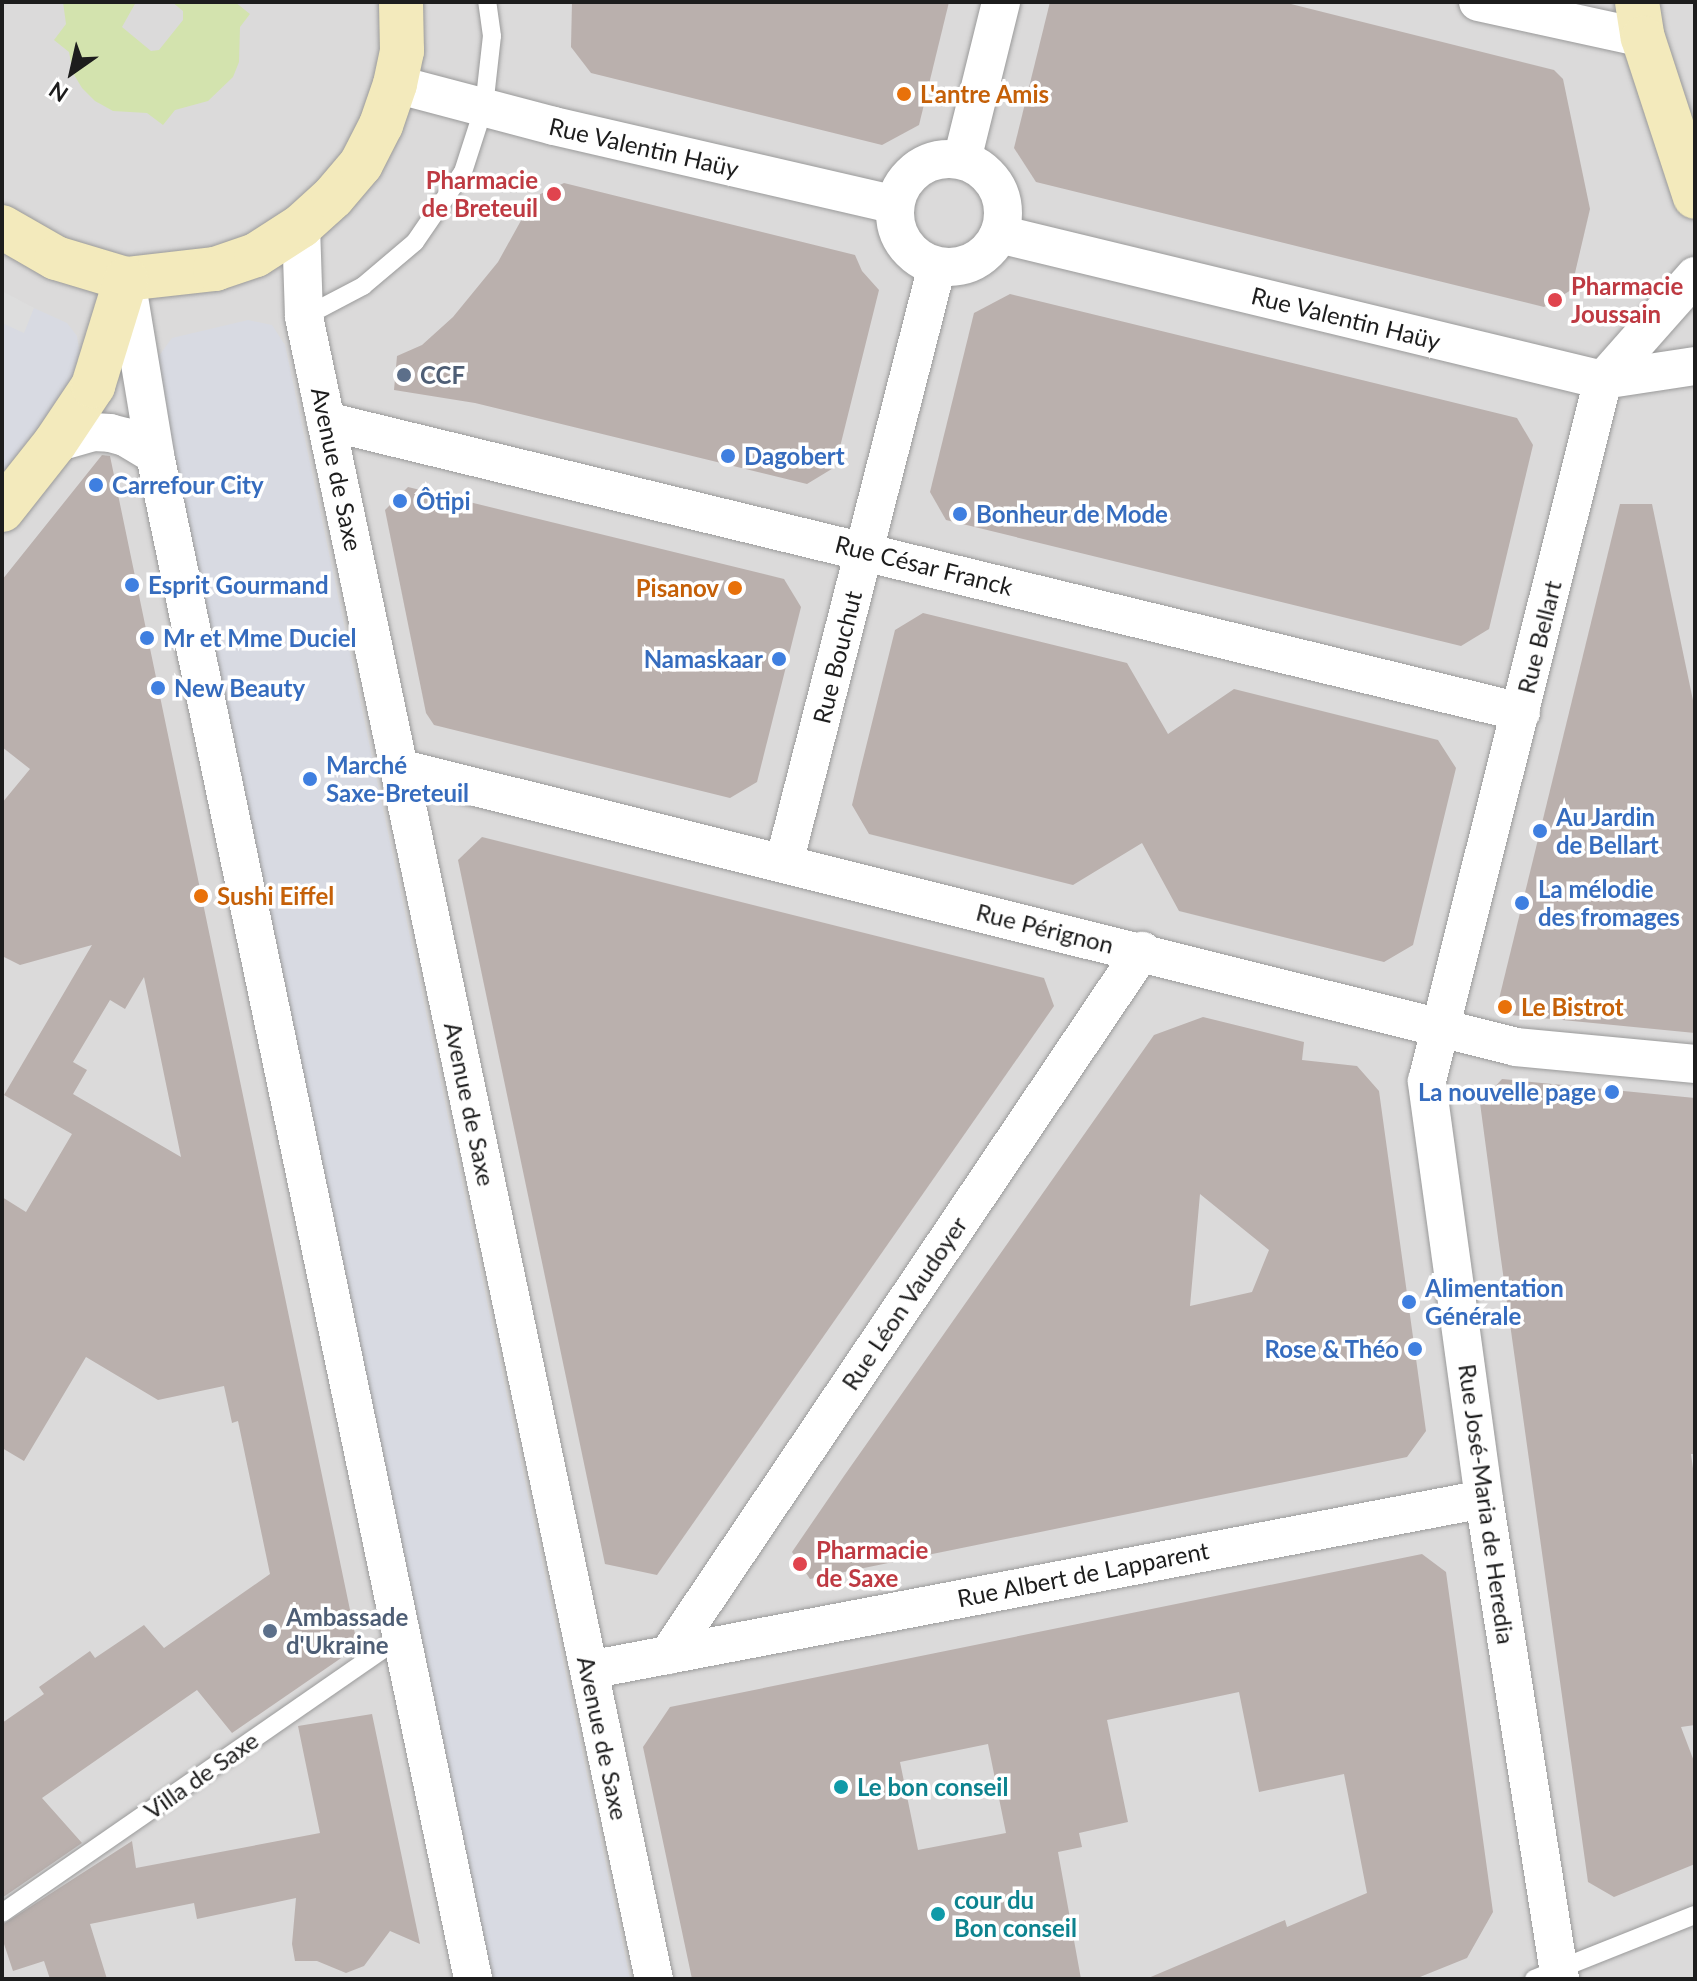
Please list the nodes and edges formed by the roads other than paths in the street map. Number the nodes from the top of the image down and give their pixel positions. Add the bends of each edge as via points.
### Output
1 (401, 2) edge
2 (487, 2) edge
3 (1001, 2) edge
4 (1478, 2) edge
5 (1640, 20) edge
6 (395, 84) junction
7 (484, 107) junction
8 (962, 160) junction
9 (1695, 197) edge
10 (895, 205) junction
11 (301, 226) junction
12 (2, 227) edge
13 (999, 234) junction
14 (937, 266) junction
15 (1695, 276) edge
16 (126, 279) junction
17 (304, 317) junction
18 (1695, 366) edge
19 (1603, 380) junction
20 (326, 421) junction
21 (55, 443) junction
22 (155, 455) junction
23 (2, 510) edge
24 (864, 551) junction
25 (1521, 712) junction
26 (399, 768) junction
27 (784, 863) junction
28 (1142, 951) junction
29 (1441, 1029) junction
30 (1695, 1064) edge
31 (1484, 1499) junction
32 (401, 1637) junction
33 (668, 1655) junction
34 (589, 1670) junction
35 (2, 1913) edge
36 (1695, 1915) edge
37 (1551, 1976) edge
38 (473, 1979) edge
39 (654, 1979) edge

1 - 6 street via 402,51
2 - 7 lane via 492,36
3 - 8 street
4 - 5 street
5 - 9 street
6 - 7 street, Rue Valentin Haüy
6 - 11 street via 361,164
7 - 10 street, Rue Valentin Haüy
7 - 17 lane via 463,172 415,242 363,286
8 - 10 street via 943,159 917,169 904,182
8 - 13 street via 996,184 1004,216
10 - 14 street via 902,240
11 - 16 street via 256,255 215,269
11 - 17 street, Avenue de Saxe
12 - 16 street via 56,258
13 - 14 street via 970,263
13 - 19 street, Rue Valentin Haüy
14 - 24 street, Rue Bouchut
15 - 19 street, Rue Bellart
16 - 21 street via 93,386
16 - 22 street
17 - 20 street, Avenue de Saxe
18 - 19 street, Rue Valentin Haüy
19 - 25 street, Rue Bellart
20 - 24 street, Rue César Franck
20 - 26 street, Avenue de Saxe
21 - 22 street via 93,432 110,433
21 - 23 street
22 - 32 street
24 - 25 street, Rue César Franck
24 - 27 street, Rue Bouchut
25 - 29 street, Rue Bellart
26 - 27 street, Rue Pérignon
26 - 34 street, Avenue de Saxe
27 - 28 street, Rue Pérignon
28 - 29 street, Rue Pérignon
28 - 33 street, Rue Léon Vaudoyer
29 - 30 street, Rue Pérignon via 1516,1047
29 - 31 street, Rue José-Maria de Heredia via 1427,1081
31 - 33 street, Rue Albert de Lapparent
31 - 37 street, Rue José-Maria de Heredia
32 - 35 lane, Villa de Saxe
32 - 38 street
33 - 34 street, Rue Albert de Lapparent
34 - 39 street, Avenue de Saxe
36 - 37 lane

